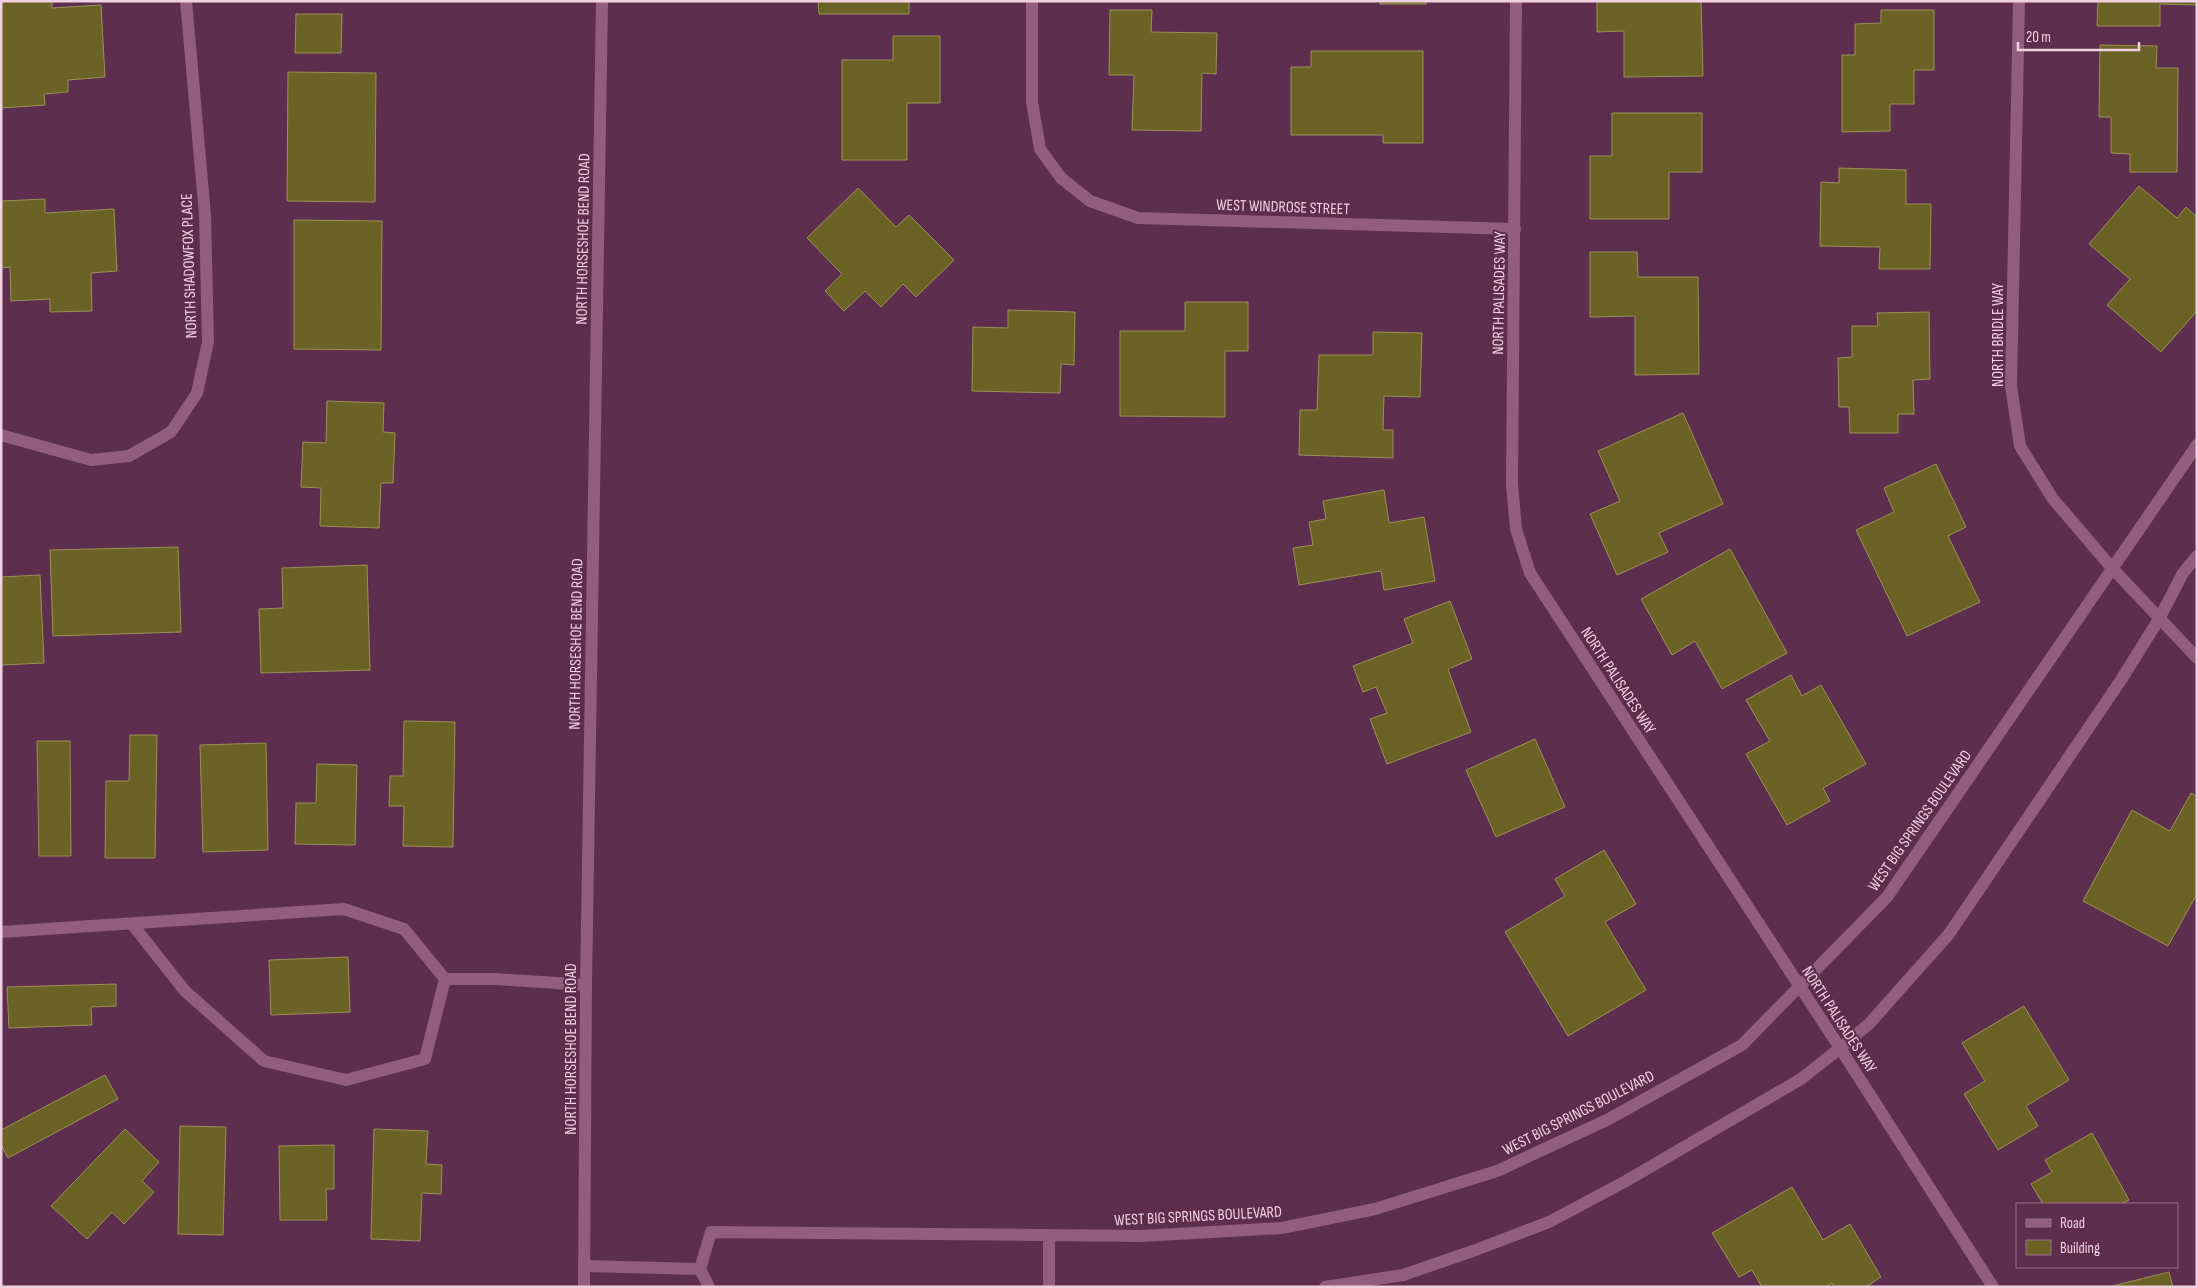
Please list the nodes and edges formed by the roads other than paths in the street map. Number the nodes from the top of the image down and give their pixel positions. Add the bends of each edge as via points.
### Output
1 (186, 1) edge
2 (602, 1) edge
3 (1032, 1) edge
4 (1516, 1) edge
5 (2019, 1) edge
6 (1515, 229) junction
7 (1, 435) edge
8 (2197, 445) edge
9 (2197, 556) edge
10 (2112, 568) junction
11 (2159, 619) junction
12 (2197, 658) edge
13 (132, 924) junction
14 (1, 932) edge
15 (445, 979) junction
16 (586, 985) junction
17 (1800, 986) junction
18 (1840, 1048) junction
19 (1049, 1236) junction
20 (584, 1266) junction
21 (700, 1269) junction
22 (584, 1287) edge
23 (709, 1287) edge
24 (1049, 1287) edge
25 (1325, 1287) edge
26 (1993, 1287) edge

1 - 7 street, NORTH SHADOWFOX PLACE via 205,215 208,342 197,393 171,432 129,456 90,460
2 - 16 street, NORTH HORSESHOE BEND ROAD
3 - 6 street, WEST WINDROSE STREET via 1032,102 1040,150 1061,178 1090,201 1138,218
4 - 6 street, NORTH PALISADES WAY
5 - 10 street, NORTH BRIDLE WAY via 2011,386 2020,446 2053,499
6 - 17 street, NORTH PALISADES WAY via 1512,484 1516,530 1530,573
8 - 10 street, WEST BIG SPRINGS BOULEVARD
9 - 11 street via 2183,573
10 - 11 street, NORTH BRIDLE WAY
10 - 17 street, WEST BIG SPRINGS BOULEVARD via 1887,897
11 - 12 street, NORTH BRIDLE WAY
11 - 18 street via 1949,934 1869,1024
13 - 14 street
13 - 15 street via 344,910 404,929
13 - 15 street via 185,991 264,1061 346,1080 425,1060
15 - 16 street
16 - 20 street, NORTH HORSESHOE BEND ROAD
17 - 18 street, NORTH PALISADES WAY
17 - 19 street, WEST BIG SPRINGS BOULEVARD via 1742,1045 1607,1120 1497,1171 1375,1210 1282,1228 1142,1236
18 - 25 street via 1801,1079 1548,1222 1403,1275
18 - 26 street, NORTH PALISADES WAY
19 - 21 street, WEST BIG SPRINGS BOULEVARD via 711,1232
19 - 24 street
20 - 21 street
20 - 22 street, NORTH HORSESHOE BEND ROAD
21 - 23 street

